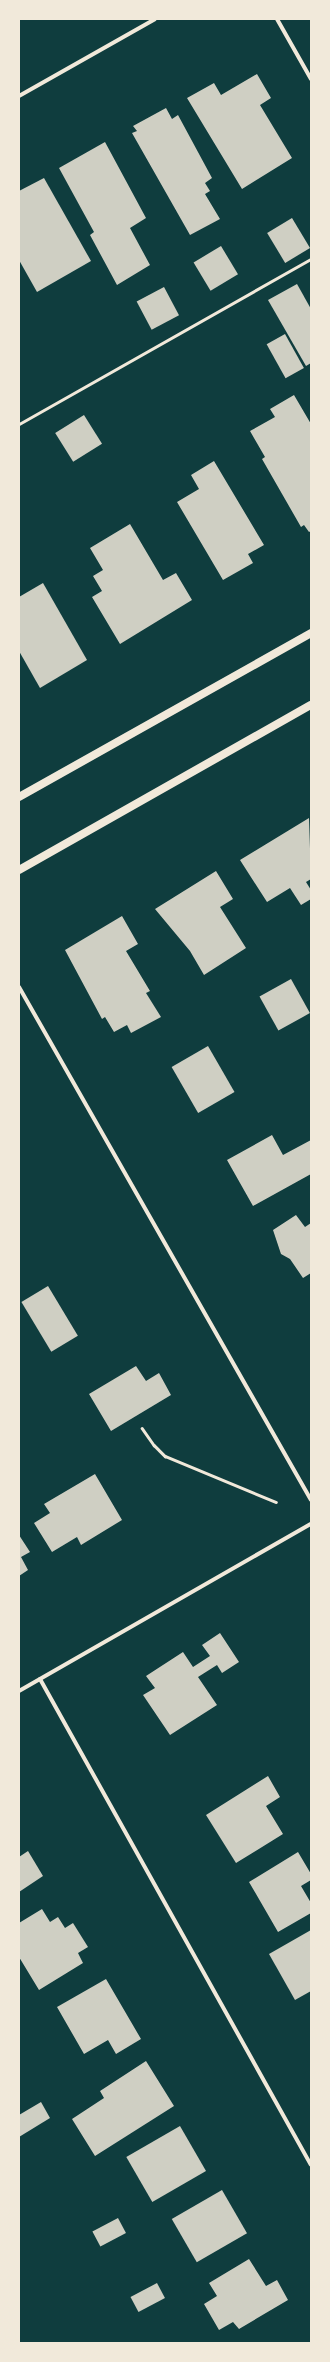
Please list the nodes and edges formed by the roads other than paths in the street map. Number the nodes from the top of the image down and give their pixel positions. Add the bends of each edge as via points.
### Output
1 (155, 19) edge
2 (277, 19) edge
3 (311, 79) edge
4 (19, 96) edge
5 (311, 259) edge
6 (19, 424) edge
7 (311, 633) edge
8 (311, 705) edge
9 (19, 797) edge
10 (19, 870) edge
11 (19, 987) edge
12 (311, 1500) edge
13 (311, 1524) edge
14 (40, 1679) junction
15 (19, 1691) edge
16 (311, 2165) edge

1 - 4 street
2 - 3 street
5 - 6 lane
7 - 9 main road
8 - 10 main road
11 - 12 street
13 - 14 street
14 - 15 street
14 - 16 street

